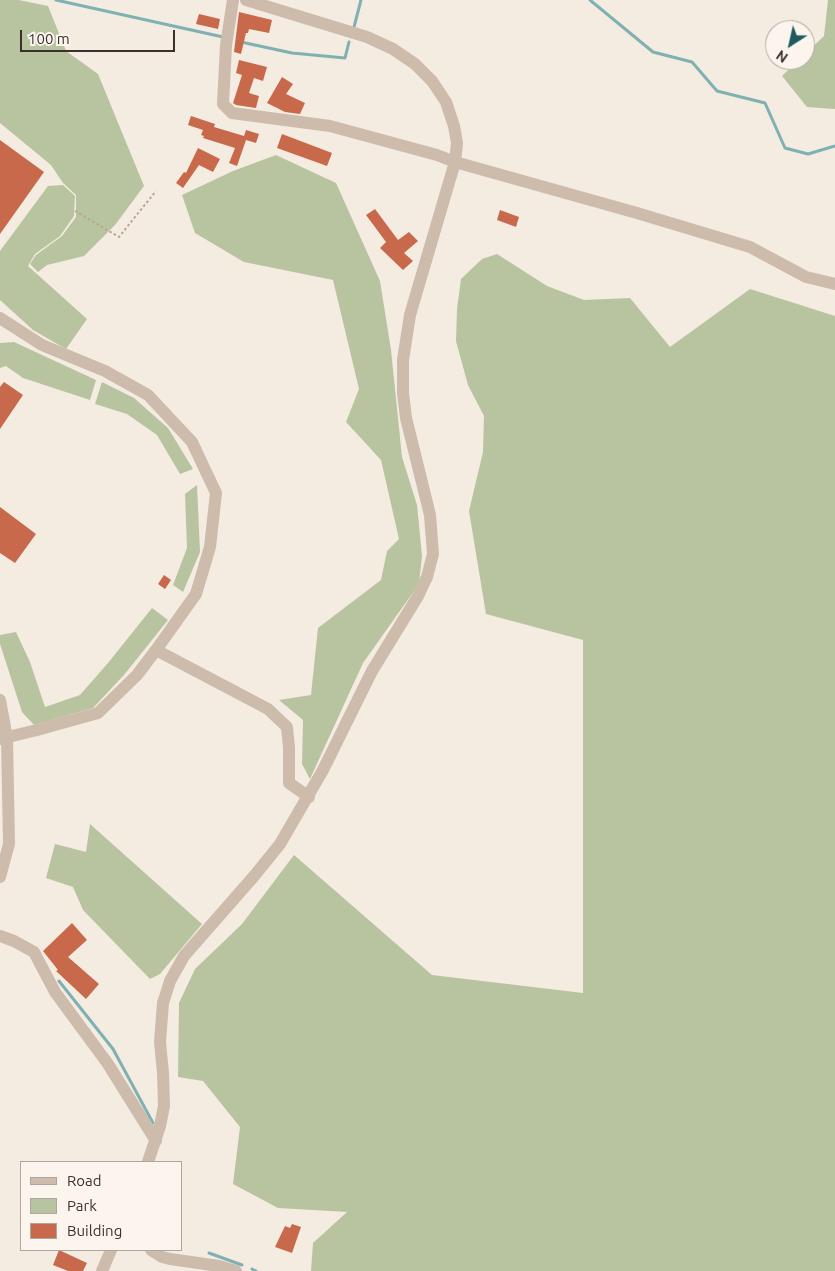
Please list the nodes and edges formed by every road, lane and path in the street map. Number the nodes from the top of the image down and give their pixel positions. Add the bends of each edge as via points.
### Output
1 (233, 0) edge
2 (246, 0) edge
3 (455, 162) junction
4 (156, 191) dead end
5 (75, 211) dead end
6 (835, 284) edge
7 (0, 318) edge
8 (156, 650) junction
9 (0, 700) edge
10 (4, 738) edge
11 (309, 797) junction
12 (0, 877) edge
13 (0, 936) edge
14 (156, 1141) junction
15 (148, 1161) edge
16 (111, 1251) edge
17 (153, 1251) edge
18 (102, 1271) edge
19 (236, 1271) edge

1 - 3 street via 227,36 223,104 232,113 330,126
2 - 3 street via 367,37 415,64 446,102 457,143
3 - 6 street via 750,247 806,277
3 - 11 street via 410,315 403,360 402,393 430,515 433,554 424,584 372,671
4 - 5 path via 119,238
7 - 8 street via 42,345 148,395 192,442 216,492 210,547 196,594
8 - 10 street via 137,675 98,713
8 - 11 street via 268,709 286,727 289,783
9 - 10 street
10 - 12 street via 9,844
11 - 14 street via 280,844 184,956 170,981 163,1003 160,1042 164,1106
13 - 14 street via 34,952 55,992 108,1064
14 - 15 street
16 - 18 street
17 - 19 street via 170,1259

